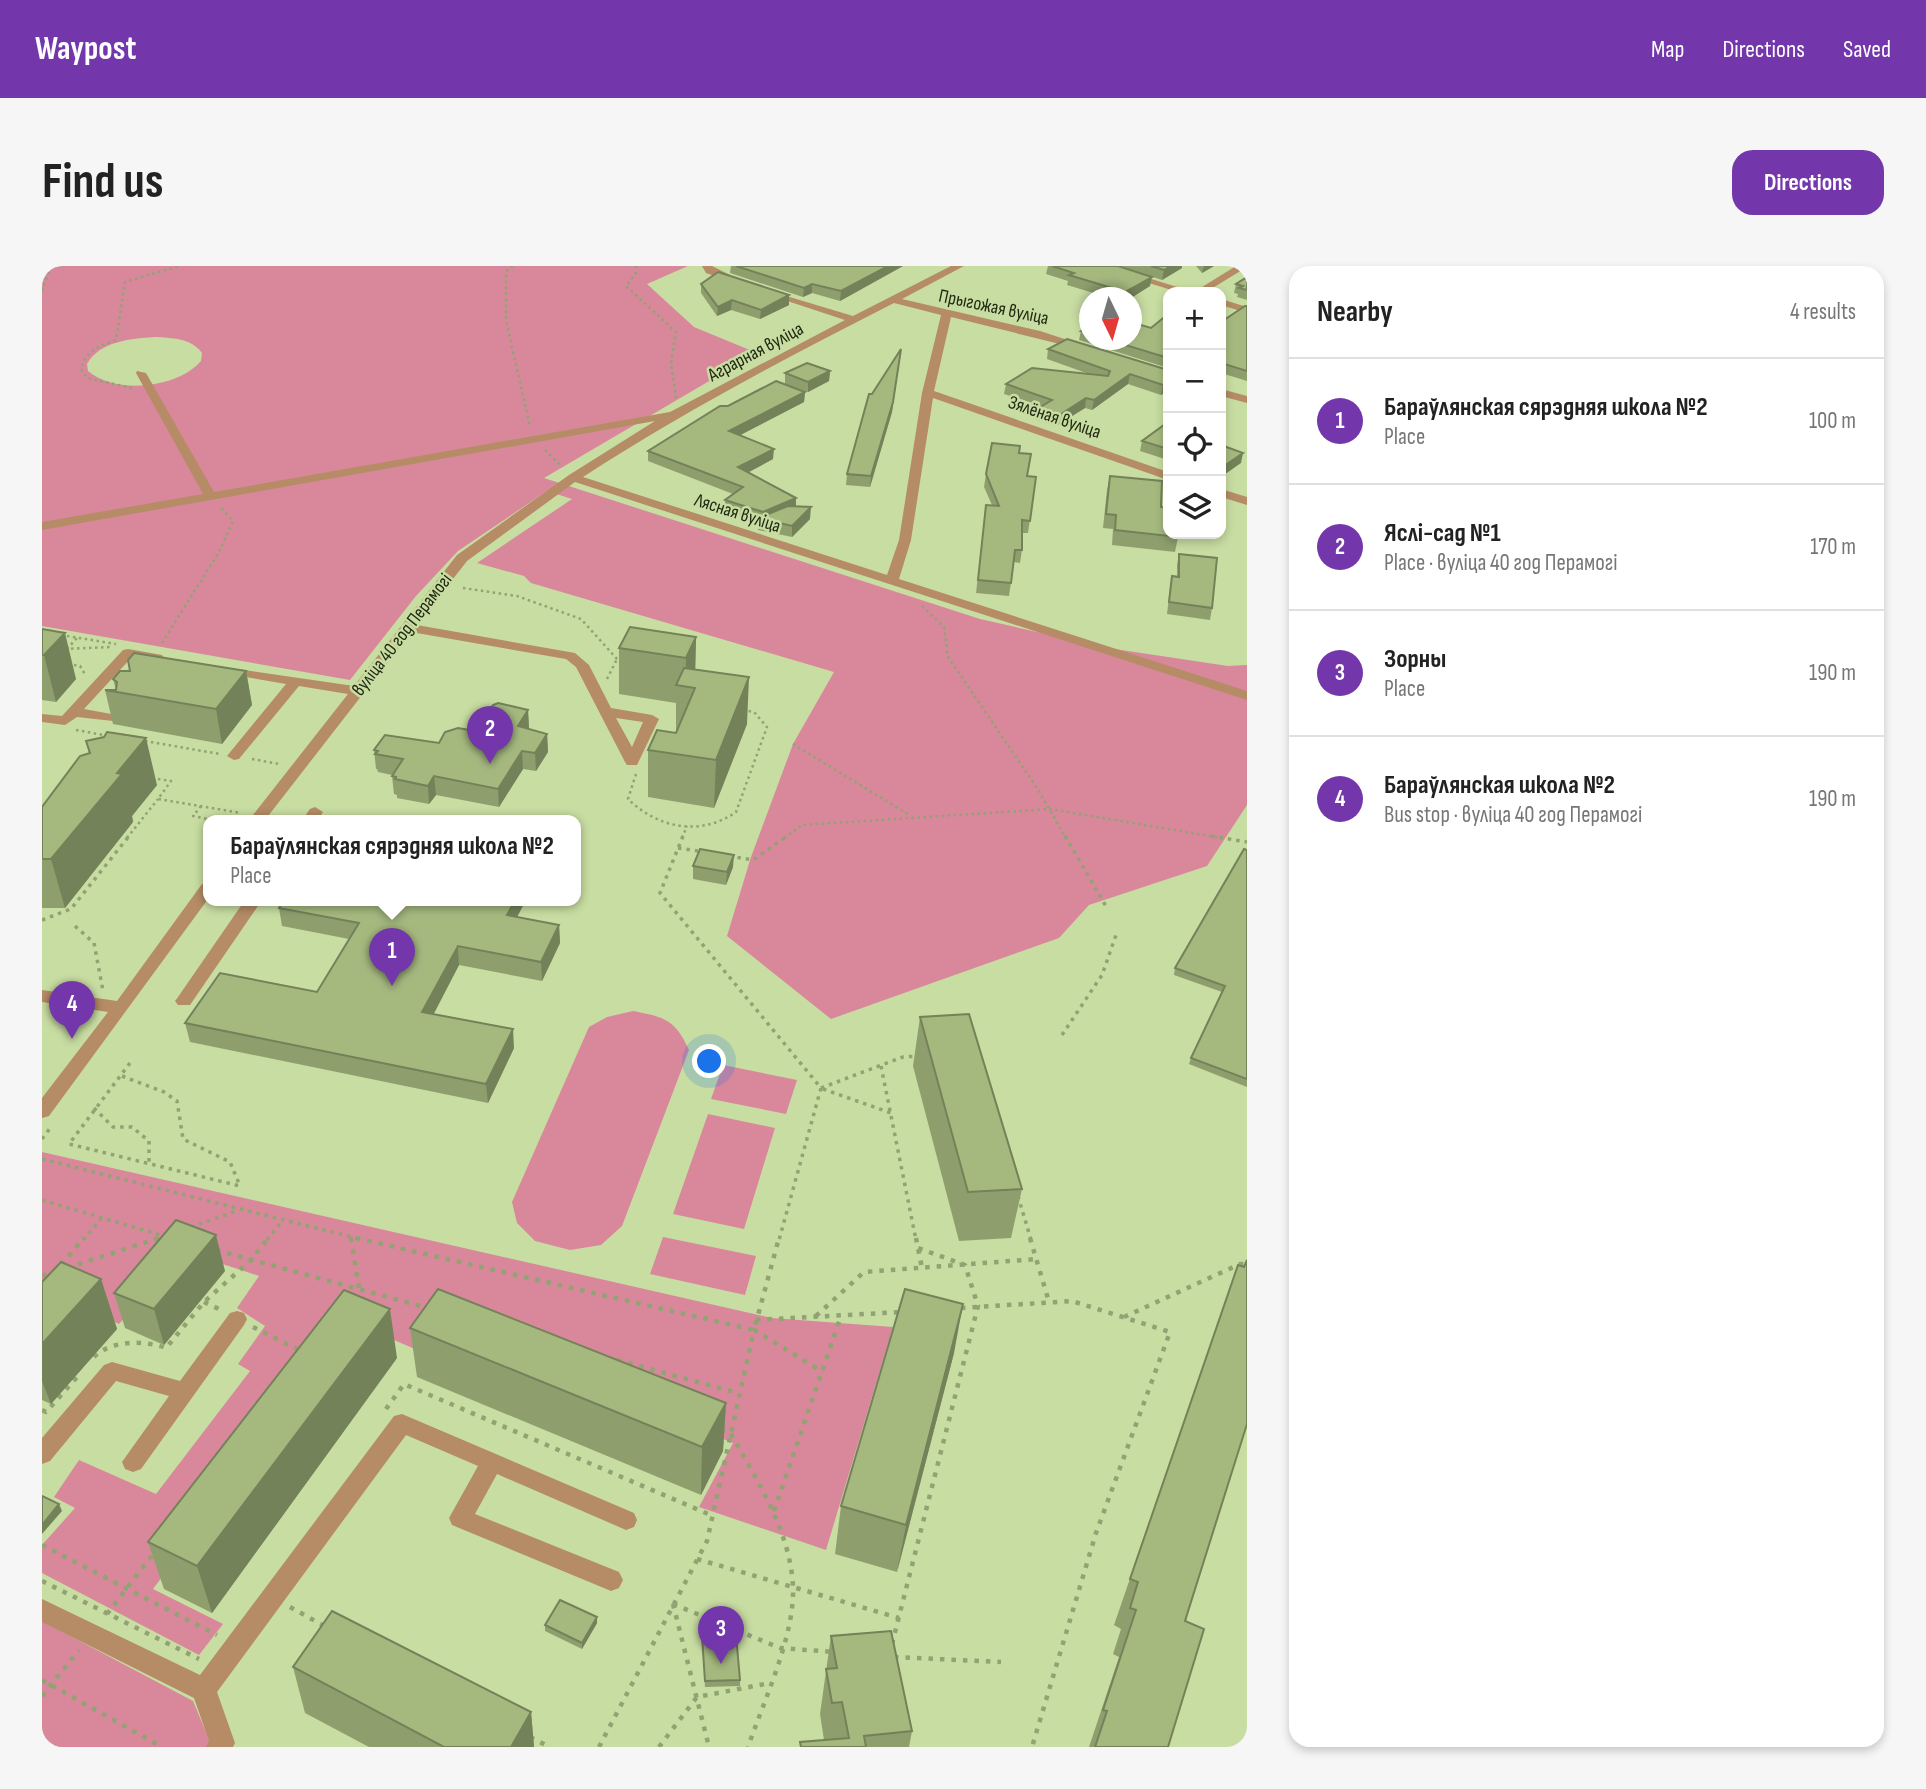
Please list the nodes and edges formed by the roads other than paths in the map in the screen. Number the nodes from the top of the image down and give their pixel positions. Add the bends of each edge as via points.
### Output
1 (707, 266) edge
2 (959, 266) edge
3 (1099, 266) edge
4 (1243, 266) edge
5 (747, 285) edge
6 (1171, 287) edge
7 (1207, 287) edge
8 (759, 289) edge
9 (891, 299) junction
10 (1226, 304) edge
11 (1247, 310) edge
12 (946, 315) junction
13 (852, 319) junction
14 (1097, 351) edge
15 (141, 373) dead end
16 (929, 393) junction
17 (1226, 394) edge
18 (1247, 400) edge
19 (674, 414) junction
20 (1163, 474) edge
21 (573, 478) junction
22 (1226, 495) edge
23 (210, 496) junction
24 (1247, 501) edge
25 (42, 526) edge
26 (892, 579) junction
27 (406, 627) junction
28 (177, 661) edge
29 (204, 666) edge
30 (296, 681) junction
31 (357, 691) junction
32 (1247, 696) edge
33 (74, 712) junction
34 (608, 712) dead end
35 (42, 718) edge
36 (117, 719) edge
37 (234, 756) road end
38 (260, 815) edge
39 (203, 895) edge
40 (250, 906) edge
41 (42, 996) edge
42 (184, 1001) dead end
43 (121, 1008) junction
44 (42, 1111) edge
45 (237, 1319) dead end
46 (185, 1391) junction
47 (42, 1454) edge
48 (133, 1462) dead end
49 (492, 1462) junction
50 (626, 1520) dead end
51 (611, 1580) dead end
52 (42, 1610) edge
53 (204, 1690) junction
54 (224, 1746) edge

1 - 5 street
2 - 9 street, Аграрная вуліца
3 - 6 street
4 - 7 street
8 - 13 street
9 - 12 street, Прыгожая вуліца
9 - 13 street, Аграрная вуліца
10 - 11 street
12 - 14 street, Прыгожая вуліца via 1005,324
12 - 16 street
13 - 19 street, Аграрная вуліца
15 - 23 street
16 - 20 street, Зялёная вуліца
16 - 26 street via 905,540
17 - 18 street
19 - 21 street, Аграрная вуліца
19 - 23 street
21 - 26 street, Лясная вуліца
21 - 27 street, вуліца 40 год Перамогі via 462,558
22 - 24 street
23 - 25 street
26 - 32 street, Лясная вуліца
27 - 31 street, вуліца 40 год Перамогі
27 - 34 street via 570,656 582,665
28 - 33 street via 128,653 97,695
29 - 30 street
30 - 31 street
30 - 37 street
31 - 38 street, вуліца 40 год Перамогі
33 - 35 street via 65,721
33 - 36 street
39 - 43 street
40 - 42 street
41 - 43 street
43 - 44 street
45 - 46 street
46 - 47 street via 112,1371
46 - 48 street
49 - 50 street
49 - 51 street via 460,1518
49 - 53 street via 402,1423
52 - 53 street
53 - 54 street

